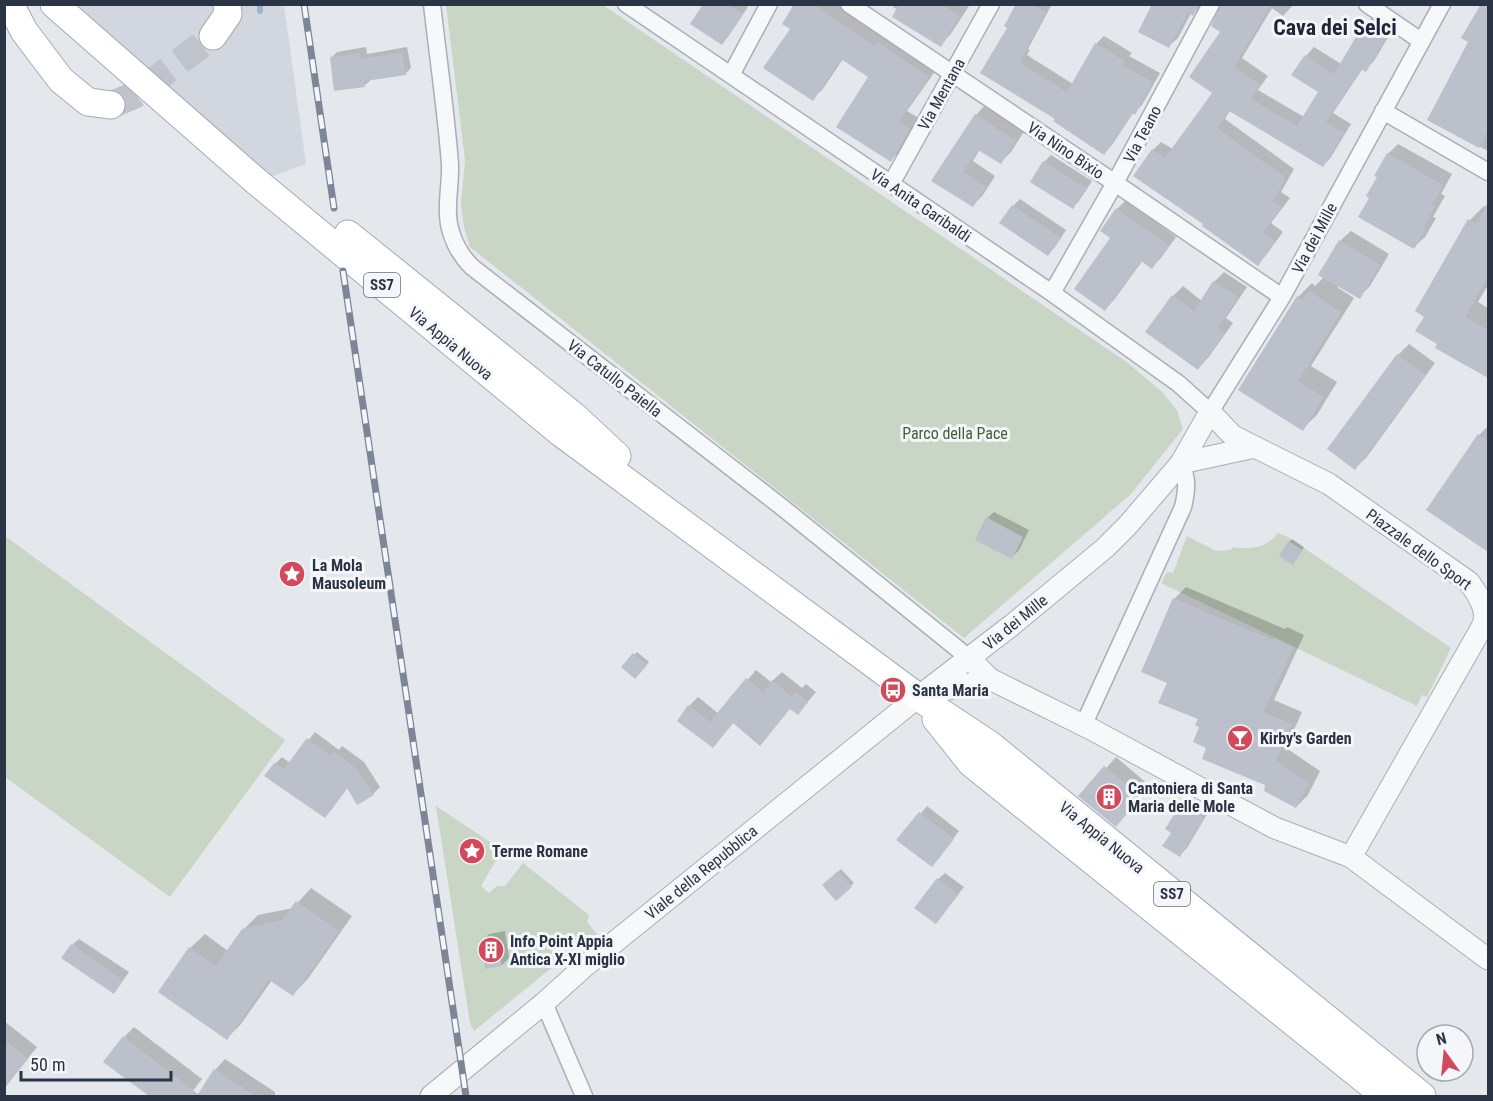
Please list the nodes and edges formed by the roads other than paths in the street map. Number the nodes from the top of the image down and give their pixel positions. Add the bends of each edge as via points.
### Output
1 (10, 4) edge
2 (54, 4) edge
3 (81, 4) edge
4 (227, 4) edge
5 (432, 4) edge
6 (626, 4) edge
7 (770, 4) edge
8 (849, 4) edge
9 (991, 4) edge
10 (1211, 4) edge
11 (1367, 4) edge
12 (1440, 6) edge
13 (213, 36) tunnel mouth
14 (1421, 41) junction
15 (952, 74) junction
16 (731, 75) junction
17 (111, 105) tunnel mouth
18 (1383, 111) junction
19 (1488, 172) edge
20 (1115, 183) junction
21 (891, 184) junction
22 (1052, 294) junction
23 (1282, 297) junction
24 (1210, 412) junction
25 (1255, 447) junction
26 (1181, 463) junction
27 (722, 551) junction
28 (969, 658) junction
29 (990, 679) junction
30 (918, 697) junction
31 (1083, 726) junction
32 (1351, 857) junction
33 (1488, 959) edge
34 (544, 1003) junction
35 (431, 1096) edge
36 (585, 1096) edge
37 (1385, 1096) edge
38 (1422, 1096) edge

1 - 17 main road via 24,31 61,80 88,102
2 - 27 main road, Via Appia Nuova / SS7 via 257,182 561,433
3 - 27 main road, Via Appia Nuova / SS7 via 271,171 574,416
4 - 13 main road via 228,14
5 - 28 street, Via Catullo Paiella via 450,166 448,218 462,257
6 - 16 street, Via Anita Garibaldi
7 - 16 street
8 - 15 street, Via Nino Bixio
9 - 15 street, Via Mentana
10 - 20 street, Via Teano
11 - 14 street
12 - 14 street, Via dei Mille
14 - 18 street, Via dei Mille
15 - 20 street, Via Nino Bixio
15 - 21 street, Via Mentana
16 - 21 street, Via Anita Garibaldi
18 - 19 street
18 - 23 street, Via dei Mille
20 - 22 street, Via Teano
20 - 23 street, Via Nino Bixio
21 - 22 street, Via Anita Garibaldi
22 - 24 street, Via Anita Garibaldi via 1179,384
23 - 24 street, Via dei Mille
24 - 25 street, Piazzale dello Sport via 1233,436
24 - 26 street, Via dei Mille
25 - 26 street
25 - 32 street, Piazzale dello Sport via 1329,484 1469,582 1483,608 1485,619 1478,634
26 - 28 street, Via dei Mille via 1105,548
26 - 31 street via 1187,486 1183,507
27 - 30 main road, Via Appia Nuova / SS7
28 - 29 street
28 - 30 street, Via dei Mille
29 - 30 street
29 - 31 street
30 - 34 street, Viale della Repubblica via 617,939
30 - 37 main road, Via Appia Nuova / SS7 via 971,763
30 - 38 main road, Via Appia Nuova / SS7 via 989,744
31 - 32 street via 1275,828
32 - 33 street
34 - 35 street, Viale della Repubblica
34 - 36 street

